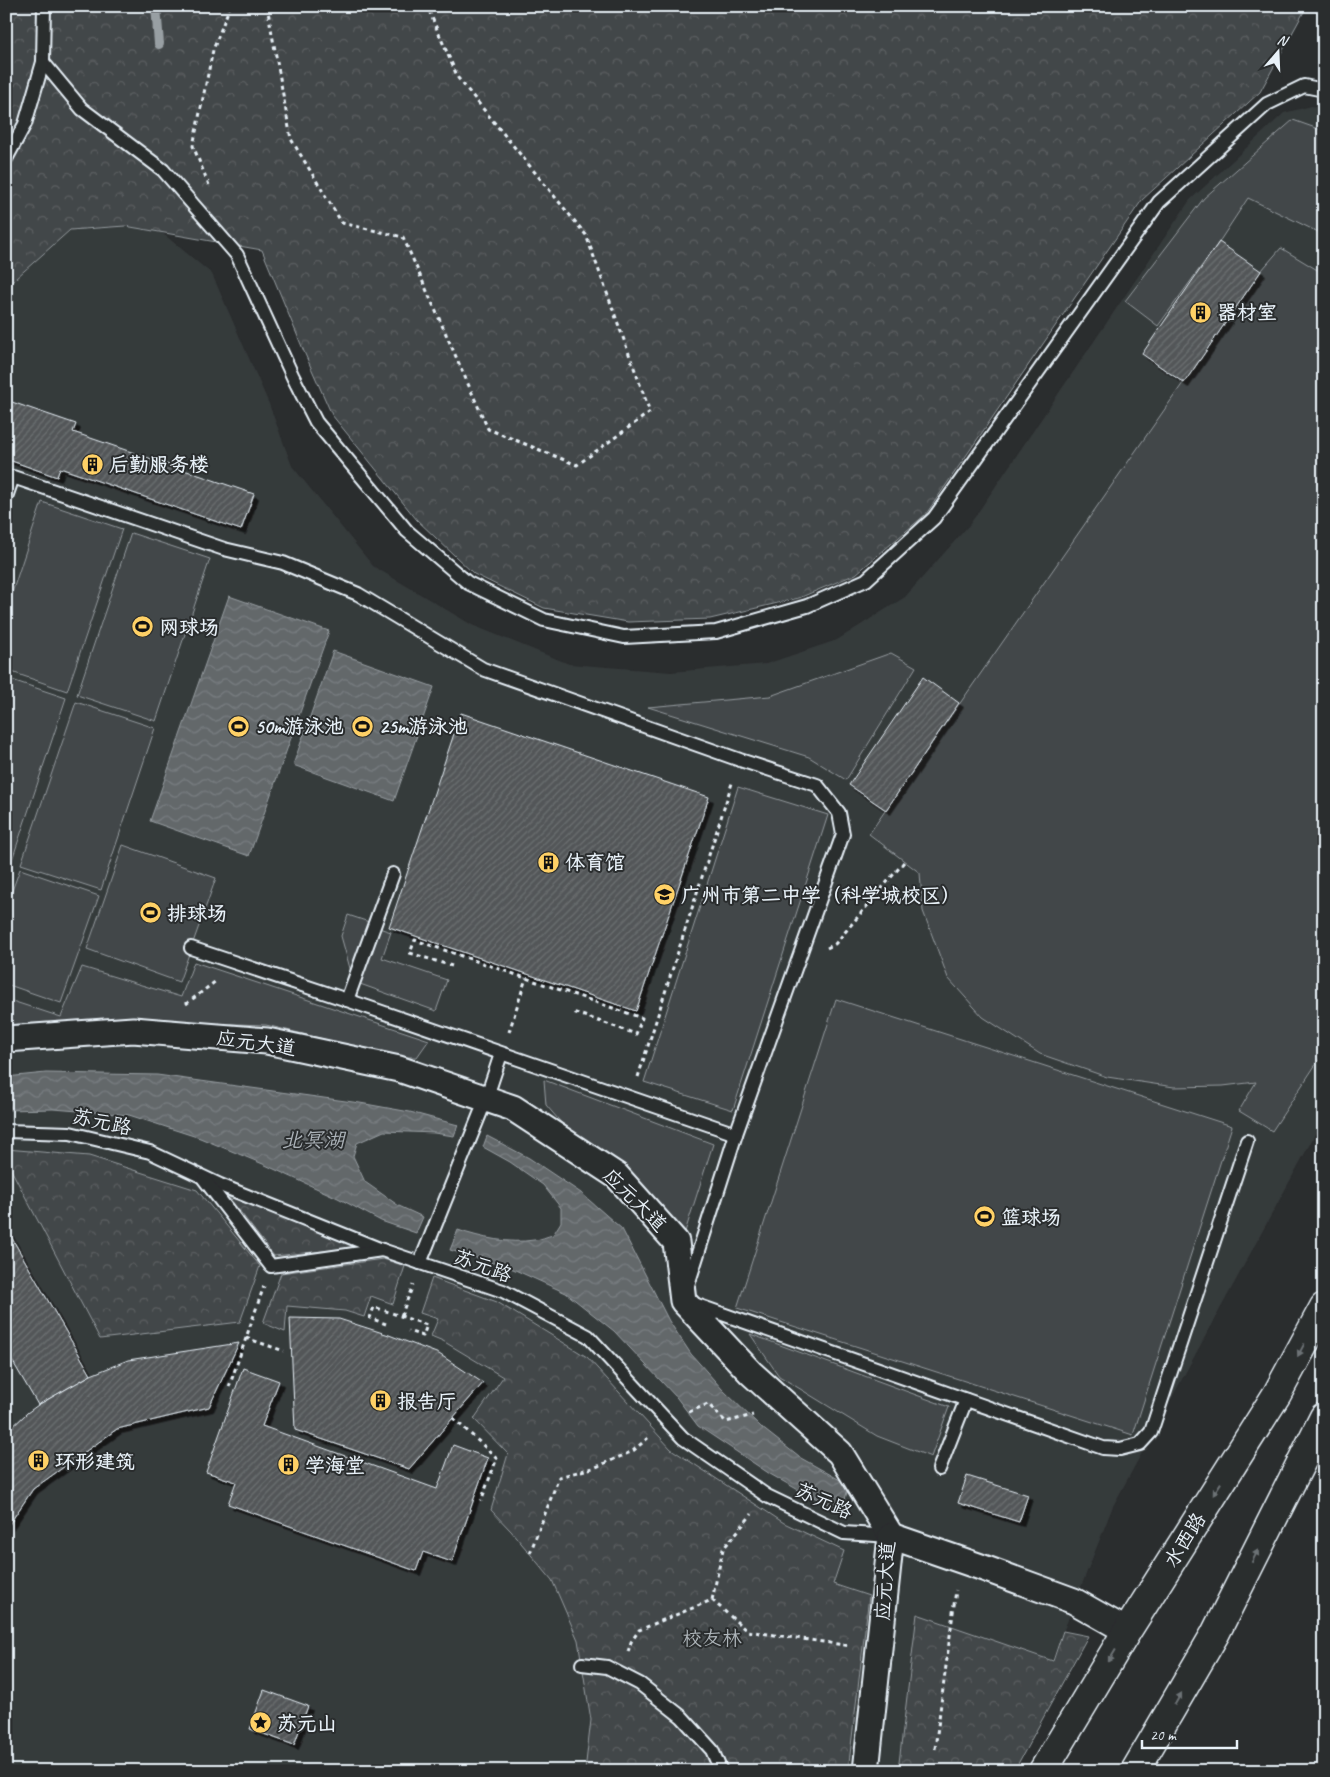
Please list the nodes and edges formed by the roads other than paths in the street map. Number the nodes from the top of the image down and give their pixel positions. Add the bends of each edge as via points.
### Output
1 (44, 6) edge
2 (43, 62) junction
3 (1324, 90) edge
4 (6, 159) edge
5 (6, 497) edge
6 (393, 874) dead end
7 (191, 948) dead end
8 (347, 1000) junction
9 (6, 1039) edge
10 (501, 1054) junction
11 (486, 1099) junction
12 (6, 1131) edge
13 (736, 1134) junction
14 (1247, 1141) dead end
15 (203, 1177) junction
16 (382, 1250) junction
17 (420, 1263) junction
18 (683, 1301) junction
19 (1324, 1307) edge
20 (966, 1400) junction
21 (1324, 1417) edge
22 (939, 1469) dead end
23 (891, 1536) junction
24 (1127, 1631) junction
25 (582, 1664) dead end
26 (721, 1771) edge
27 (866, 1771) edge
28 (1043, 1771) edge
29 (1135, 1771) edge

1 - 2 lane
2 - 3 lane via 82,109 163,170 237,255 316,422 407,531 468,583 544,620 624,637 716,632 807,606 866,580 934,518 1159,202 1268,104 1304,86
2 - 4 lane via 25,124
5 - 13 lane via 13,476 224,549 283,563 358,594 483,669 816,784 839,813 843,834
6 - 8 lane
7 - 8 lane
8 - 10 lane
9 - 11 street, 应元大道 via 133,1030 267,1041 399,1069
10 - 11 lane
10 - 13 lane
11 - 17 lane
11 - 18 street, 应元大道 via 513,1108 617,1176 676,1242
12 - 15 lane, 苏元路 via 70,1133 150,1152
13 - 18 lane
14 - 20 lane via 1150,1432 1140,1444 1120,1449 1103,1448
15 - 16 lane, 苏元路
15 - 16 lane via 271,1266
16 - 17 lane, 苏元路
17 - 23 lane, 苏元路 via 502,1291 588,1336 683,1438 767,1496 844,1533
18 - 20 lane
18 - 23 street, 应元大道 via 751,1373 840,1453
19 -> 24 main road, 水西路 via 1277,1394
20 - 22 lane
29 -> 21 main road via 1215,1634
23 - 24 street via 1074,1601
23 - 27 street, 应元大道
24 -> 28 main road, 水西路
25 - 26 lane via 607,1667 640,1684 682,1717 712,1750

